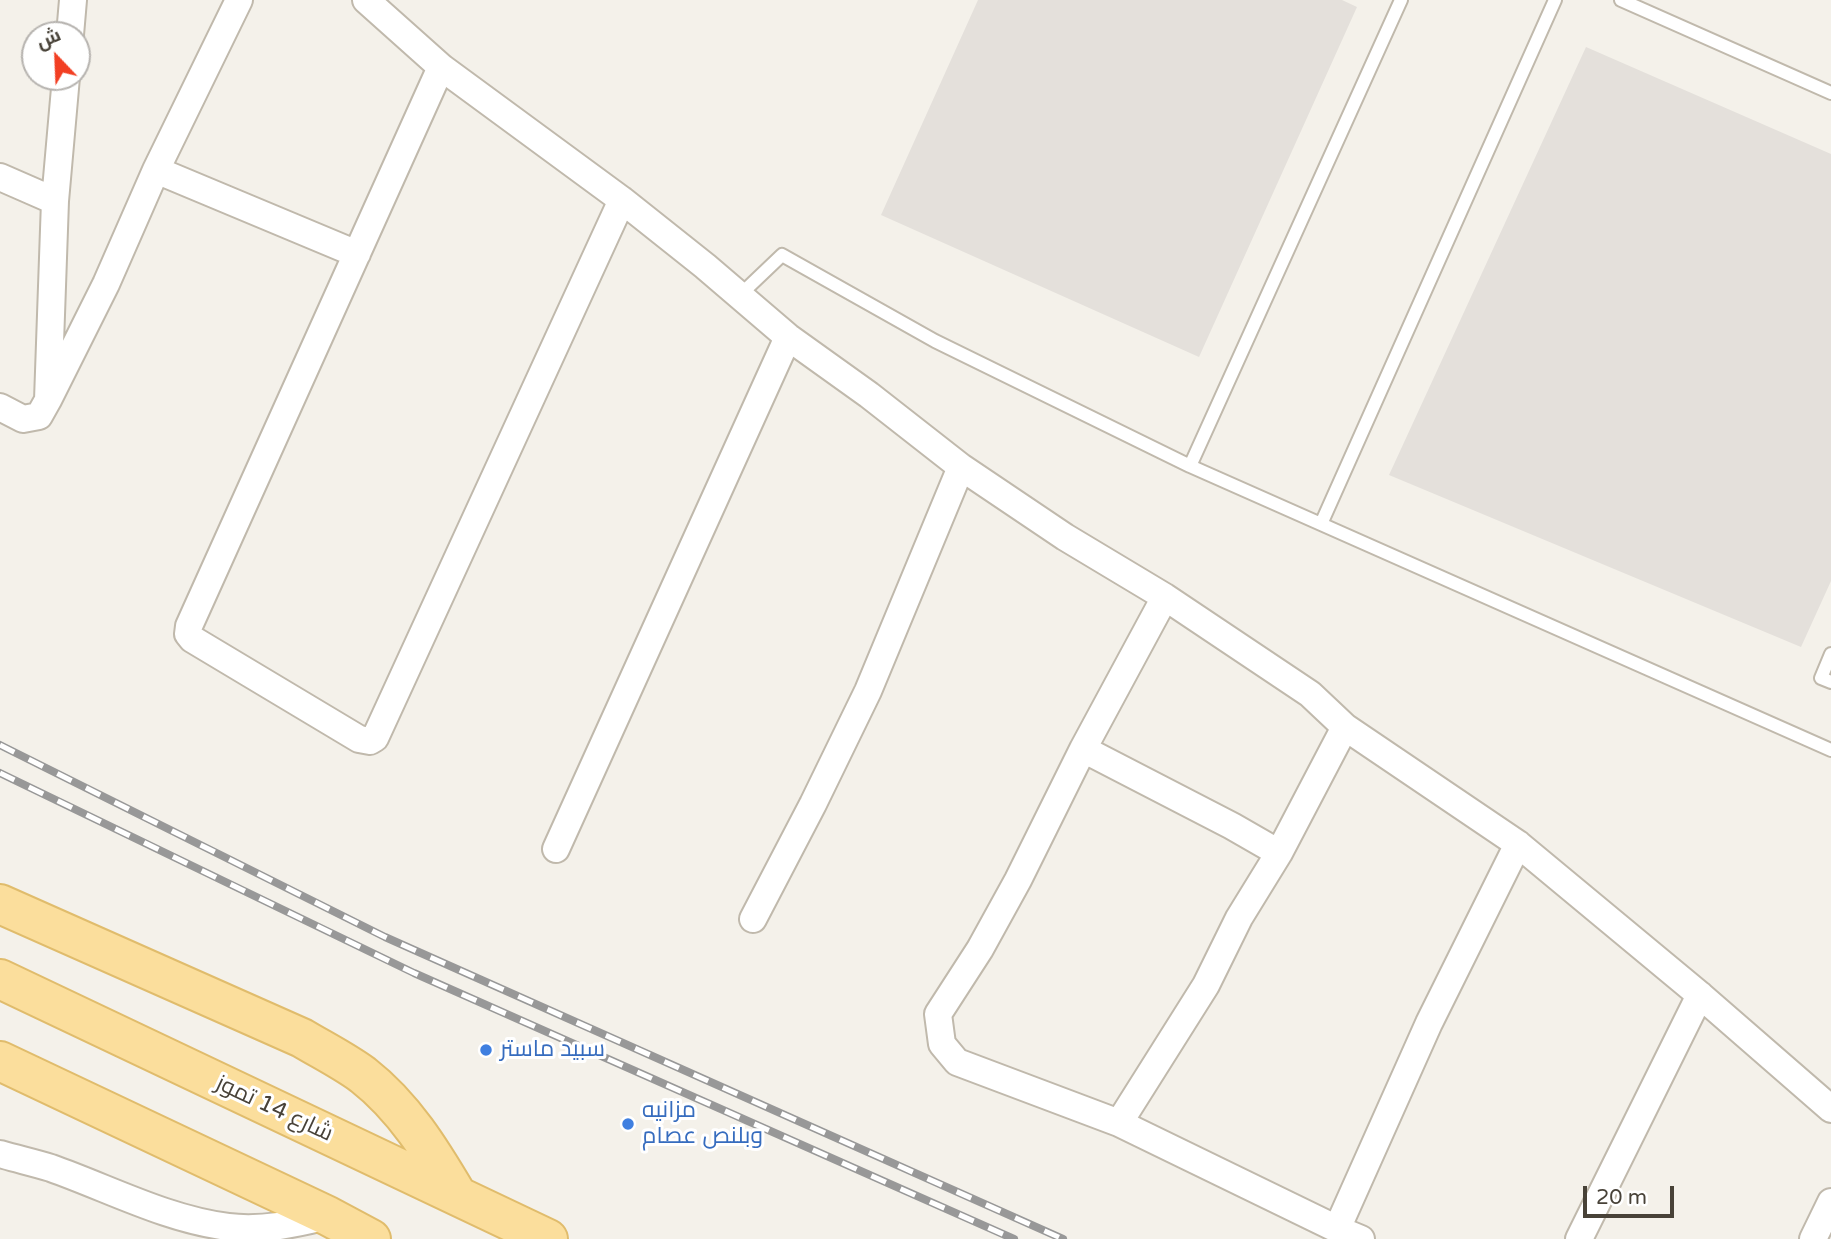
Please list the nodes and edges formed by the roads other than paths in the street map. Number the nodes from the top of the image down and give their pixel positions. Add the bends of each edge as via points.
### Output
1 (239, 0) edge
2 (366, 0) edge
3 (1401, 0) edge
4 (1555, 0) edge
5 (1621, 0) edge
6 (441, 67) junction
7 (65, 91) edge
8 (1831, 93) edge
9 (156, 170) junction
10 (0, 177) edge
11 (622, 200) junction
12 (55, 201) junction
13 (357, 254) junction
14 (740, 295) junction
15 (788, 337) junction
16 (48, 400) junction
17 (0, 407) edge
18 (1191, 466) junction
19 (961, 467) junction
20 (1321, 524) junction
21 (1166, 597) junction
22 (1831, 654) edge
23 (1831, 682) edge
24 (1345, 727) junction
25 (1083, 749) junction
26 (1831, 750) edge
27 (1518, 844) junction
28 (556, 849) dead end
29 (1279, 853) junction
30 (0, 904) edge
31 (753, 919) dead end
32 (0, 979) edge
33 (1700, 995) junction
34 (0, 1061) edge
35 (1831, 1109) edge
36 (1119, 1123) junction
37 (0, 1154) edge
38 (457, 1195) junction
39 (1831, 1202) edge
40 (328, 1216) junction
41 (1350, 1234) edge
42 (371, 1239) edge
43 (548, 1239) edge
44 (1579, 1239) edge
45 (1813, 1239) edge

1 - 9 street
2 - 6 street
3 - 18 lane
4 - 20 lane
5 - 8 lane
6 - 11 street
6 - 13 street
7 - 12 street
9 - 13 street
9 - 16 street
10 - 12 street
11 - 13 street via 384,721 370,741 359,739 188,634
11 - 14 street
12 - 16 street
14 - 15 street
14 - 18 lane via 782,255 935,341
15 - 19 street
15 - 28 street
16 - 17 street via 39,416 23,419
18 - 20 lane
19 - 21 street
19 - 31 street via 868,691
20 - 26 lane
21 - 24 street via 1310,694
21 - 25 street
22 - 23 lane via 1821,678
24 - 27 street
24 - 29 street
25 - 29 street
25 - 36 street via 980,949 938,1014 939,1030 942,1044 957,1062
27 - 33 street
27 - 41 street via 1429,1023
29 - 36 street via 1239,918 1206,985
30 - 38 main road via 302,1038 337,1059 363,1076 409,1121
32 - 38 main road, شارع 14 تموز
33 - 35 street
33 - 44 street
34 - 40 main road
36 - 41 street
37 - 40 street via 198,1222 264,1228
38 - 43 main road, شارع 14 تموز
39 - 45 street
40 - 42 main road

